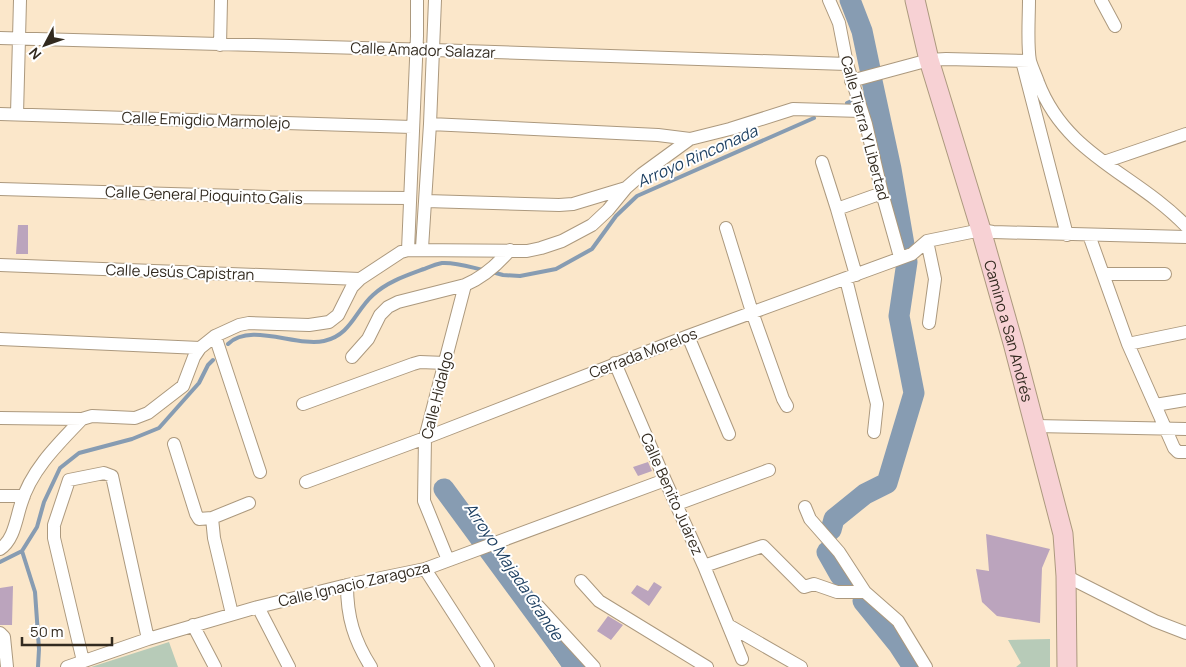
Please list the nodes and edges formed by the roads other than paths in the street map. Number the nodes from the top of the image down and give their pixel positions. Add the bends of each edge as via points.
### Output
1 (20, 0) edge
2 (221, 0) edge
3 (416, 0) edge
4 (435, 0) edge
5 (829, 0) edge
6 (915, 0) edge
7 (1029, 0) edge
8 (1101, 0) edge
9 (1114, 26) dead end
10 (0, 38) edge
11 (20, 39) junction
12 (220, 45) junction
13 (415, 50) junction
14 (433, 50) junction
15 (929, 60) junction
16 (1026, 61) junction
17 (847, 64) junction
18 (852, 81) junction
19 (861, 111) junction
20 (0, 114) edge
21 (17, 114) junction
22 (430, 124) junction
23 (412, 127) junction
24 (1186, 134) edge
25 (690, 138) junction
26 (822, 162) dead end
27 (1104, 162) junction
28 (626, 188) junction
29 (0, 189) edge
30 (882, 193) junction
31 (409, 198) junction
32 (426, 200) junction
33 (837, 208) junction
34 (1186, 226) edge
35 (726, 228) dead end
36 (981, 230) junction
37 (1067, 235) junction
38 (1089, 235) junction
39 (1186, 238) edge
40 (927, 241) junction
41 (422, 248) junction
42 (408, 250) junction
43 (510, 250) junction
44 (905, 256) junction
45 (0, 265) edge
46 (1104, 274) junction
47 (1165, 274) dead end
48 (851, 277) junction
49 (360, 279) junction
50 (465, 285) junction
51 (752, 312) junction
52 (929, 323) dead end
53 (1186, 332) edge
54 (215, 336) junction
55 (688, 336) junction
56 (0, 340) edge
57 (1128, 344) junction
58 (200, 348) junction
59 (352, 357) dead end
60 (444, 362) junction
61 (615, 363) junction
62 (1186, 400) edge
63 (302, 404) dead end
64 (1155, 405) junction
65 (787, 406) dead end
66 (0, 418) edge
67 (82, 419) junction
68 (1035, 426) junction
69 (1166, 427) junction
70 (1186, 429) edge
71 (874, 432) dead end
72 (729, 434) dead end
73 (425, 438) junction
74 (174, 444) dead end
75 (1186, 452) edge
76 (769, 470) dead end
77 (260, 472) dead end
78 (665, 480) junction
79 (306, 482) dead end
80 (0, 496) edge
81 (24, 496) junction
82 (249, 503) dead end
83 (677, 504) junction
84 (805, 507) dead end
85 (212, 518) junction
86 (0, 549) edge
87 (448, 560) junction
88 (704, 566) junction
89 (425, 569) junction
90 (1066, 576) junction
91 (581, 581) dead end
92 (347, 585) junction
93 (866, 592) junction
94 (538, 606) dead end
95 (258, 607) junction
96 (232, 614) junction
97 (728, 624) junction
98 (193, 625) junction
99 (0, 633) edge
100 (1186, 633) edge
101 (148, 639) junction
102 (742, 659) dead end
103 (83, 661) junction
104 (7, 667) edge
105 (67, 667) edge
106 (215, 667) edge
107 (288, 667) edge
108 (371, 667) edge
109 (488, 667) edge
110 (594, 667) edge
111 (707, 667) edge
112 (801, 667) edge
113 (926, 667) edge
114 (1067, 667) edge

1 - 11 street
2 - 12 street
3 - 13 street
4 - 14 street
5 - 17 street, Calle Tierra Y Libertad via 839,23
6 - 15 street, Camino a San Andrés
7 - 16 street
8 - 9 street
10 - 11 street, Calle Amador Salazar
11 - 12 street, Calle Amador Salazar
11 - 21 street
12 - 13 street, Calle Amador Salazar
13 - 14 street, Calle Amador Salazar
13 - 23 street
14 - 17 street, Calle Amador Salazar
14 - 22 street
15 - 16 street
15 - 18 street
15 - 36 street, Camino a San Andrés
16 - 27 street via 1052,112 1078,142
16 - 37 street
17 - 18 street, Calle Tierra Y Libertad
18 - 19 street, Calle Tierra Y Libertad
19 - 25 street via 788,110
19 - 30 street, Calle Tierra Y Libertad
20 - 21 street, Calle Emigdio Marmolejo
21 - 23 street, Calle Emigdio Marmolejo
22 - 25 street
22 - 32 street
23 - 31 street
24 - 27 street
25 - 28 street
26 - 33 street
27 - 34 street via 1170,210
28 - 32 street via 559,206
28 - 43 street via 608,210 584,230 541,248
29 - 31 street, Calle General Pioquinto Galis
30 - 33 street
30 - 44 street, Calle Tierra Y Libertad
31 - 42 street
32 - 41 street
33 - 48 street
35 - 51 street
36 - 37 street, Cerrada Morelos
36 - 40 street, Cerrada Morelos
36 - 68 street, Camino a San Andrés
37 - 38 street, Cerrada Morelos
38 - 39 street, Cerrada Morelos
38 - 46 street
40 - 44 street, Cerrada Morelos
40 - 52 street via 935,279
41 - 42 street
41 - 43 street
42 - 49 street
43 - 50 street via 485,275
44 - 48 street, Cerrada Morelos
45 - 49 street, Calle Jesús Capistran
46 - 47 street
46 - 57 street
48 - 51 street, Cerrada Morelos
48 - 71 street via 877,404
49 - 54 street via 352,287 338,314 325,324 244,323
50 - 59 street via 388,307
50 - 60 street, Calle Hidalgo
51 - 55 street, Cerrada Morelos
51 - 65 street
53 - 57 street
54 - 58 street
54 - 77 street
55 - 61 street, Cerrada Morelos
55 - 72 street
56 - 58 street
57 - 64 street
58 - 67 street via 183,386 148,413 135,418 92,416
60 - 63 street via 413,364
60 - 73 street, Calle Hidalgo
61 - 73 street, Cerrada Morelos
61 - 78 street, Calle Benito Juárez
62 - 64 street
64 - 69 street
66 - 67 street
67 - 81 street via 40,465
68 - 69 street
68 - 90 street, Camino a San Andrés via 1063,534
69 - 70 street
69 - 75 street via 1176,450
73 - 79 street, Cerrada Morelos
73 - 87 street, Calle Hidalgo via 424,501
74 - 85 street via 196,514 201,519
76 - 83 street
78 - 83 street, Calle Benito Juárez
78 - 87 street, Calle Ignacio Zaragoza
80 - 81 street
81 - 86 street via 10,540
82 - 85 street
83 - 88 street, Calle Benito Juárez
84 - 93 street via 810,519 839,552
85 - 96 street
87 - 89 street, Calle Ignacio Zaragoza
88 - 93 street via 763,546 804,587 814,584 837,592
88 - 97 street, Calle Benito Juárez
89 - 92 street, Calle Ignacio Zaragoza
89 - 109 street
90 - 100 street
90 - 114 street, Camino a San Andrés
91 - 111 street via 599,601
92 - 95 street, Calle Ignacio Zaragoza
92 - 108 street via 348,613 353,632
93 - 113 street via 898,621
94 - 110 street
95 - 96 street, Calle Ignacio Zaragoza
95 - 107 street
96 - 98 street, Calle Ignacio Zaragoza
97 - 102 street, Calle Benito Juárez
97 - 112 street
98 - 101 street, Calle Ignacio Zaragoza
98 - 106 street
99 - 104 street via 4,638
101 - 103 street, Calle Ignacio Zaragoza
101 - 103 street via 114,480 110,474 104,473 69,480 54,524 54,538
103 - 105 street, Calle Ignacio Zaragoza

